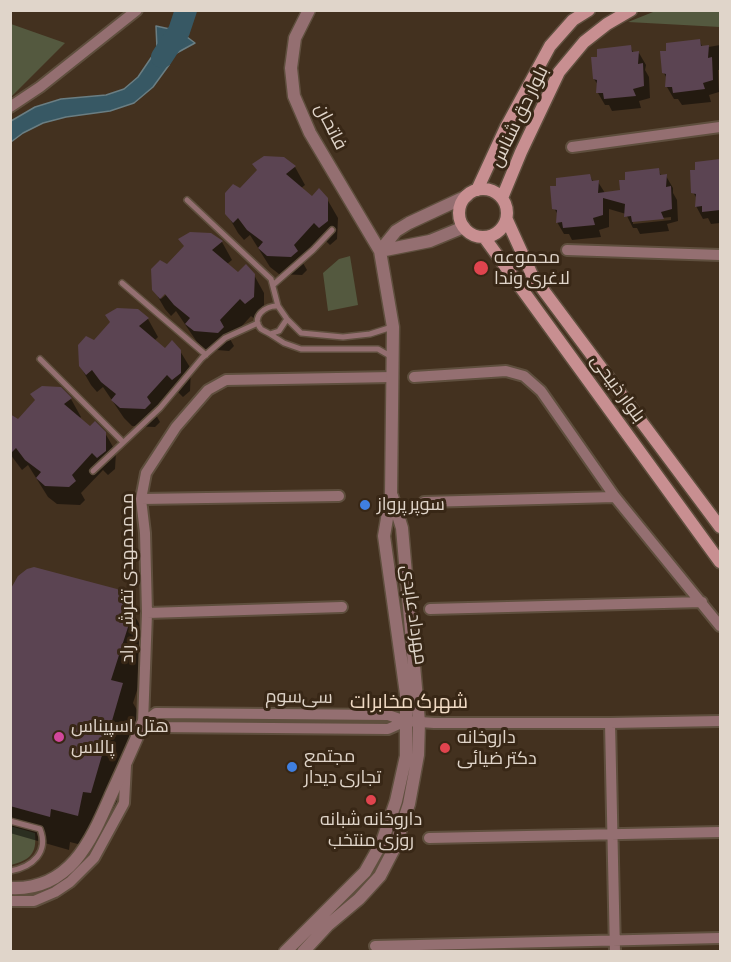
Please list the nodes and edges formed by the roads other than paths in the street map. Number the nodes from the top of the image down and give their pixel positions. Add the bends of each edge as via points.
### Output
1 (137, 10) edge
2 (309, 10) edge
3 (589, 10) edge
4 (631, 10) edge
5 (10, 107) edge
6 (720, 127) edge
7 (572, 147) dead end
8 (472, 193) junction
9 (502, 198) junction
10 (187, 200) dead end
11 (507, 220) junction
12 (464, 227) junction
13 (332, 230) dead end
14 (484, 237) junction
15 (567, 250) dead end
16 (380, 251) junction
17 (720, 255) edge
18 (122, 283) dead end
19 (273, 285) junction
20 (278, 306) junction
21 (287, 319) junction
22 (258, 323) junction
23 (393, 327) junction
24 (270, 334) junction
25 (206, 354) junction
26 (40, 359) dead end
27 (394, 359) junction
28 (393, 377) junction
29 (414, 377) dead end
30 (123, 442) junction
31 (93, 471) dead end
32 (391, 495) junction
33 (339, 496) dead end
34 (615, 497) junction
35 (141, 499) junction
36 (424, 502) dead end
37 (720, 527) edge
38 (720, 562) edge
39 (702, 602) junction
40 (342, 607) dead end
41 (430, 609) dead end
42 (147, 613) junction
43 (720, 626) edge
44 (720, 721) edge
45 (413, 722) junction
46 (143, 723) junction
47 (610, 723) junction
48 (127, 762) junction
49 (10, 820) edge
50 (720, 832) edge
51 (613, 834) junction
52 (429, 838) dead end
53 (10, 871) edge
54 (10, 888) edge
55 (10, 901) edge
56 (720, 938) edge
57 (615, 940) junction
58 (375, 946) dead end
59 (285, 951) edge
60 (303, 951) edge
61 (615, 951) edge

1 - 5 street
2 - 16 street, فاتحان via 295,38 291,68 294,96 310,133
3 - 8 main road, بلوار حق شناس via 573,20 550,46
4 - 9 main road, بلوار حق شناس via 584,42 560,72
6 - 7 street
8 - 9 main road via 486,190
8 - 12 main road via 461,206
8 - 16 street via 396,231
9 - 11 main road
10 - 19 lane via 272,279
11 - 14 main road via 494,235
11 - 37 main road, بلوار ذبیحی via 532,275
12 - 14 main road via 469,233
12 - 16 street via 430,241
13 - 19 lane
14 - 38 main road, بلوار ذبیحی
15 - 17 street
16 - 23 street, مهرداد عابدی
18 - 25 lane
19 - 20 lane
20 - 21 lane
20 - 22 lane via 265,308
21 - 23 lane via 301,333 343,337
21 - 24 lane via 279,331
22 - 24 lane
22 - 25 lane via 225,338
23 - 27 street, مهرداد عابدی
24 - 27 lane via 301,349 378,350
25 - 30 lane via 160,408
26 - 30 lane
27 - 28 street, مهرداد عابدی
28 - 32 street, مهرداد عابدی
28 - 35 street, محمدمهدی تفرشی راد via 226,380 208,390 176,427 146,473
29 - 34 street via 506,371 524,376 541,391
30 - 31 lane
32 - 45 street, مهرداد عابدی via 402,528
32 - 45 street, مهرداد عابدی via 384,536
33 - 35 street
34 - 36 street
34 - 39 street
35 - 42 street, محمدمهدی تفرشی راد
39 - 41 street
39 - 43 street
40 - 42 street
42 - 46 street, محمدمهدی تفرشی راد
44 - 47 street, سی‌سوم
45 - 46 street, سی‌سوم via 388,729 154,727
45 - 47 street, سی‌سوم
45 - 59 street, مهرداد عابدی via 396,801 382,842 365,872
45 - 60 street, مهرداد عابدی via 418,755 409,804 395,847 380,876
46 - 48 street
47 - 51 street
48 - 54 street via 99,824 70,867 46,883
48 - 55 street via 124,803 94,858 55,892 34,901
49 - 53 lane via 40,829 44,838 42,851 35,860
50 - 51 street
51 - 52 street
51 - 57 street
56 - 57 street
57 - 58 street
57 - 61 street

